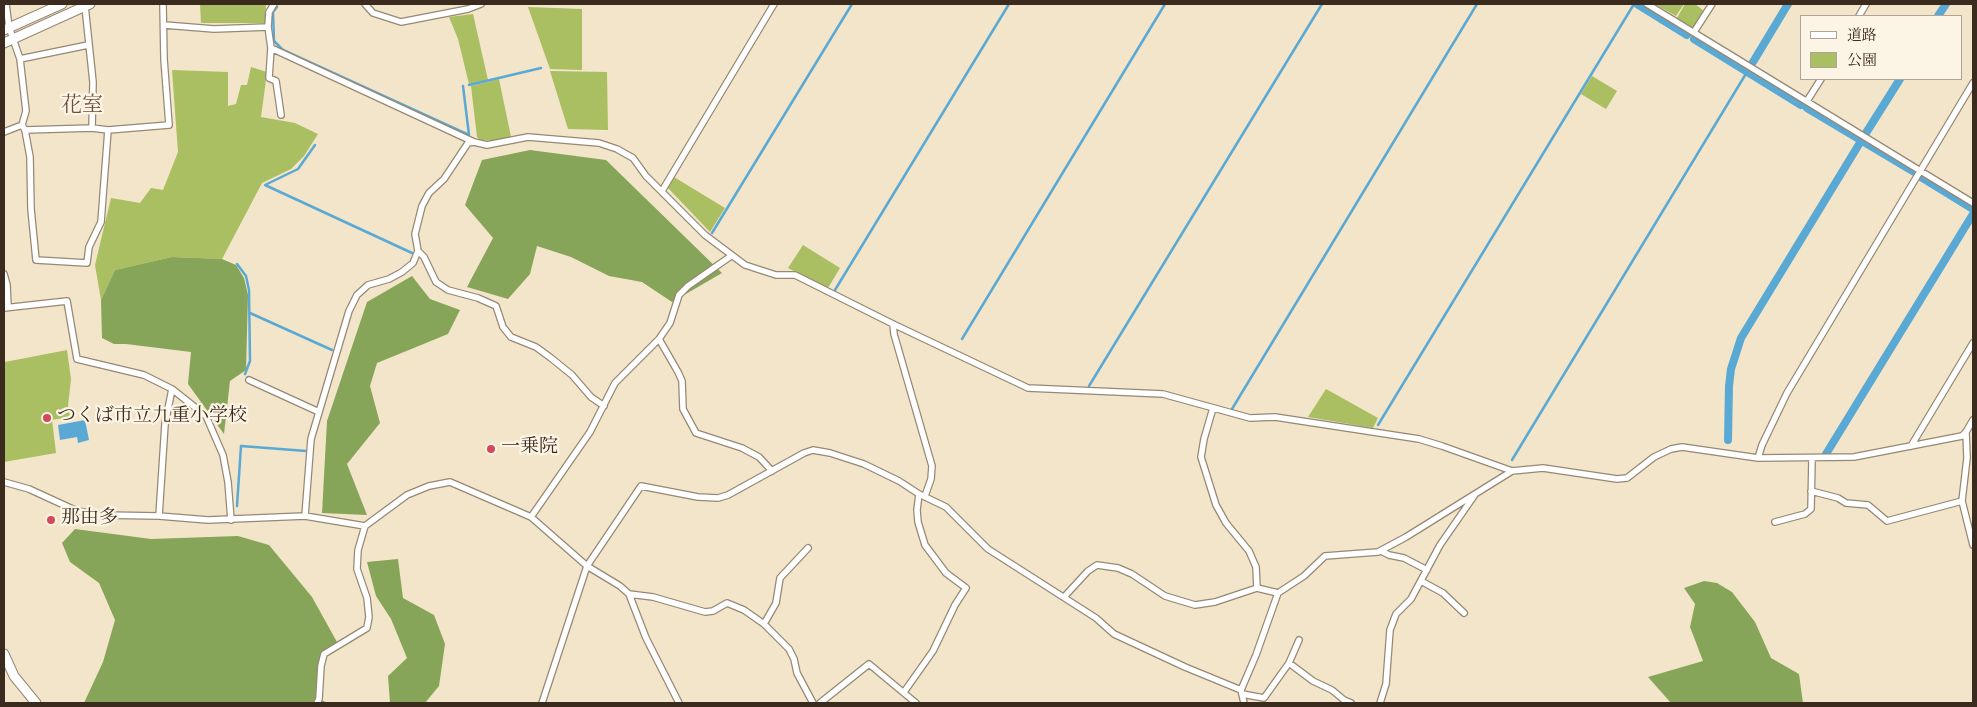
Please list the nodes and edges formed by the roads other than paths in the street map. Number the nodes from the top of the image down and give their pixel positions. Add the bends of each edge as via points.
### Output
1 (6, 4) edge
2 (62, 4) edge
3 (163, 4) edge
4 (274, 4) edge
5 (365, 4) edge
6 (481, 4) edge
7 (774, 4) edge
8 (1647, 4) edge
9 (1712, 4) edge
10 (1866, 4) edge
11 (87, 5) edge
12 (1860, 15) edge
13 (164, 25) junction
14 (268, 27) junction
15 (6, 29) edge
16 (1694, 32) junction
17 (13, 38) junction
18 (4, 43) edge
19 (88, 46) junction
20 (271, 48) junction
21 (20, 59) junction
22 (1820, 80) edge
23 (1973, 83) edge
24 (1807, 102) junction
25 (280, 115) dead end
26 (23, 127) junction
27 (92, 128) junction
28 (108, 130) junction
29 (4, 132) edge
30 (474, 142) junction
31 (1921, 171) junction
32 (662, 191) junction
33 (1973, 203) edge
34 (418, 251) junction
35 (731, 256) junction
36 (4, 274) edge
37 (6, 308) edge
38 (893, 324) junction
39 (659, 339) junction
40 (1973, 342) edge
41 (249, 380) dead end
42 (172, 388) junction
43 (604, 406) junction
44 (1213, 408) junction
45 (319, 412) junction
46 (1973, 420) edge
47 (1966, 432) junction
48 (1911, 446) junction
49 (1970, 457) edge
50 (1758, 458) junction
51 (1812, 459) junction
52 (772, 471) junction
53 (1512, 471) junction
54 (4, 482) edge
55 (1811, 491) junction
56 (1477, 492) junction
57 (922, 495) junction
58 (1962, 501) junction
59 (159, 516) junction
60 (305, 516) junction
61 (530, 517) junction
62 (231, 520) junction
63 (1775, 522) dead end
64 (365, 526) junction
65 (1973, 545) edge
66 (808, 548) dead end
67 (1381, 550) junction
68 (587, 566) junction
69 (1427, 570) junction
70 (1421, 582) junction
71 (1257, 588) junction
72 (1278, 593) junction
73 (629, 594) junction
74 (1064, 597) junction
75 (1464, 613) dead end
76 (764, 624) junction
77 (1299, 640) dead end
78 (4, 654) edge
79 (1289, 663) junction
80 (904, 692) junction
81 (1241, 692) junction
82 (36, 703) edge
83 (317, 703) edge
84 (542, 703) edge
85 (679, 703) edge
86 (813, 703) edge
87 (820, 703) edge
88 (916, 703) edge
89 (1244, 703) edge
90 (1351, 703) edge
91 (1380, 703) edge

1 - 15 street
2 - 15 main road
3 - 13 street
4 - 14 street via 269,12
5 - 6 street via 373,13 400,22
7 - 32 street
8 - 16 street
9 - 16 street
10 - 12 street
11 - 17 main road
11 - 19 street
13 - 14 street via 214,29
13 - 28 street via 169,125
14 - 20 street
15 - 17 street
16 - 24 street
17 - 18 main road
17 - 21 street
19 - 21 street
19 - 27 street via 93,82
20 - 25 street via 269,78 276,81
20 - 30 street
21 - 26 street via 26,111
22 - 24 street
23 - 31 street
24 - 31 street
26 - 27 street
26 - 28 street via 30,157 36,260 87,263 89,247 101,222
26 - 29 street
27 - 28 street
30 - 32 street via 487,145 528,136 600,143 632,158
30 - 34 street via 468,143 422,206 415,234
31 - 33 street
31 - 50 street via 1786,393
32 - 35 street via 704,235
34 - 43 street via 436,282 448,290 496,306 503,328 511,337 536,347 551,358
34 - 45 street via 413,263 402,272 368,285 357,294
35 - 38 street via 767,273 795,275
35 - 39 street via 679,295 670,323
36 - 37 street
37 - 42 street via 67,301 76,359 144,375
38 - 44 street via 1028,388 1163,394
38 - 57 street via 932,466 931,479
39 - 43 street via 615,383
39 - 52 street via 682,381 684,408 696,433 742,448 758,457
40 - 48 street
41 - 45 street
42 - 59 street via 164,432
42 - 62 street via 206,416 218,440 228,482
43 - 61 street via 590,432
44 - 53 street via 1250,418 1275,417 1419,439
44 - 71 street via 1204,439 1204,471 1226,523 1249,551 1256,567
45 - 60 street via 311,438
46 - 47 street
47 - 48 street via 1962,436
47 - 49 street
48 - 51 street via 1854,457
49 - 58 street
50 - 51 street
50 - 53 street via 1682,447 1654,457 1627,478 1543,468
51 - 55 street
52 - 57 street via 813,450 864,464
52 - 68 street via 718,498 641,486
53 - 56 street
54 - 59 street via 77,511
55 - 58 street via 1846,503 1868,505 1887,521
55 - 63 street via 1811,509
56 - 67 street
56 - 69 street via 1440,545
57 - 74 street via 946,507 988,549
57 - 80 street via 917,510 925,545 946,573 966,588 933,651
58 - 65 street
59 - 62 street
60 - 62 street
60 - 64 street
61 - 64 street via 450,482 407,495
61 - 68 street
64 - 83 street via 357,568 367,598 367,628 324,654
66 - 76 street via 780,578 776,603
67 - 69 street
67 - 72 street via 1326,556
68 - 73 street
68 - 84 street
69 - 70 street
70 - 75 street via 1443,593
70 - 91 street via 1411,600 1396,614 1390,630 1386,684
71 - 72 street
71 - 74 street via 1195,605 1165,596 1118,568 1097,565
72 - 81 street
73 - 76 street via 653,597 705,612 727,602
73 - 85 street via 646,638
74 - 81 street via 1114,634
76 - 86 street via 789,649
77 - 79 street
78 - 82 main road via 14,676
79 - 81 street via 1264,698
79 - 90 street
80 - 87 street via 869,664
80 - 88 street
81 - 89 street

